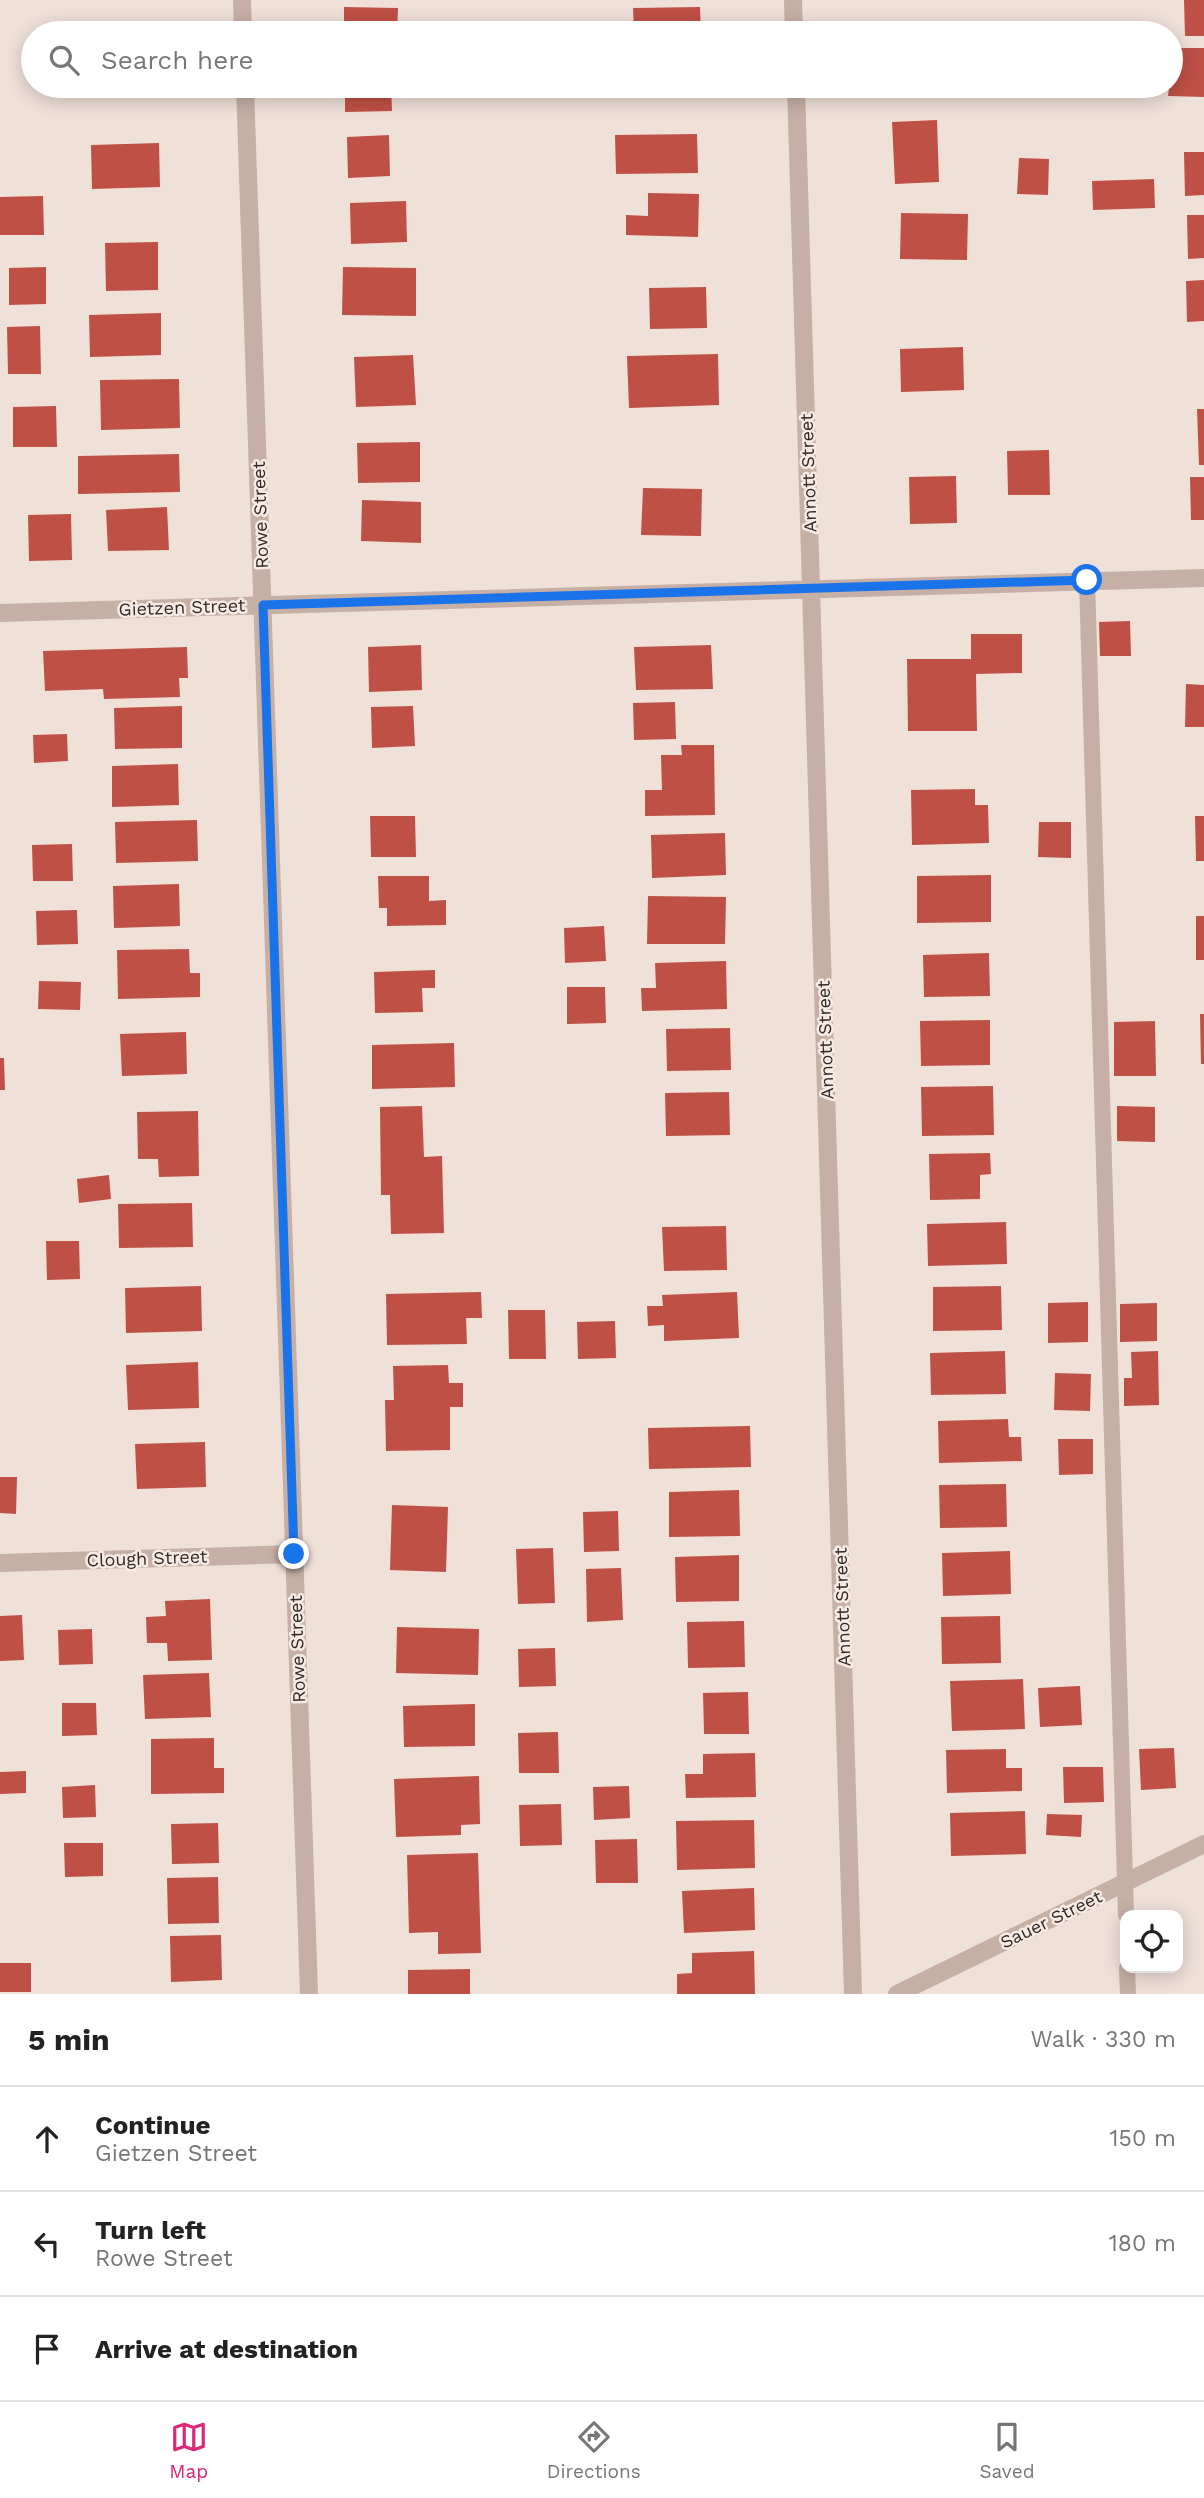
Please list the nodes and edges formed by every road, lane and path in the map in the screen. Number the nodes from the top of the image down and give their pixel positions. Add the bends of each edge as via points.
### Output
1 (242, 0) edge
2 (793, 0) edge
3 (243, 21) edge
4 (794, 21) edge
5 (245, 98) edge
6 (796, 98) edge
7 (1204, 578) edge
8 (1087, 580) junction
9 (812, 589) junction
10 (263, 605) junction
11 (0, 613) edge
12 (294, 1554) junction
13 (0, 1563) edge
14 (1204, 1844) edge
15 (1125, 1882) junction
16 (1126, 1910) edge
17 (1128, 1973) edge
18 (309, 1994) edge
19 (853, 1994) edge
20 (897, 1994) edge
21 (1128, 1994) edge

1 - 3 street
2 - 4 street
5 - 10 street, Rowe Street
6 - 9 street, Annott Street
7 - 8 street, Gietzen Street
8 - 9 street, Gietzen Street
8 - 15 lane
9 - 10 street, Gietzen Street
9 - 19 street, Annott Street
10 - 11 street, Gietzen Street
10 - 12 street, Rowe Street
12 - 13 street, Clough Street
12 - 18 street, Rowe Street
14 - 15 street, Sauer Street
15 - 16 lane
15 - 20 street, Sauer Street
17 - 21 lane

